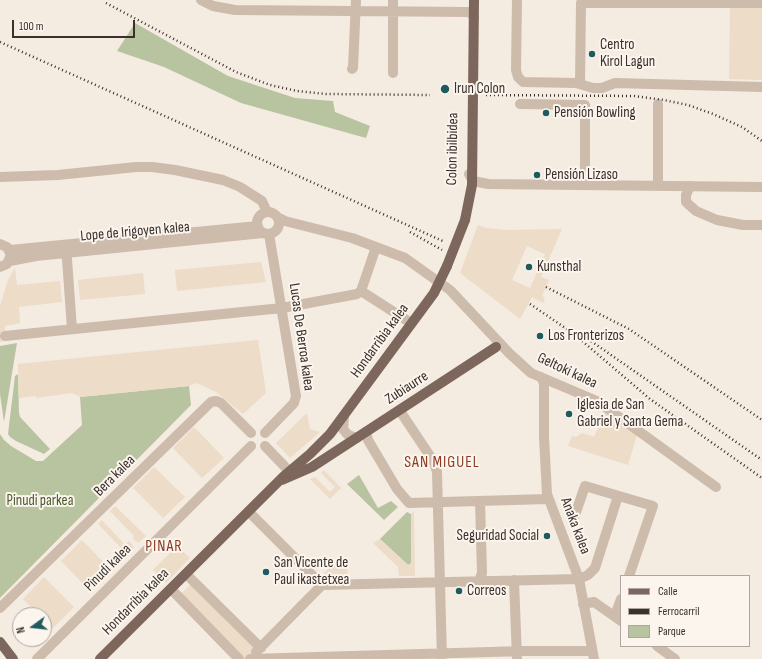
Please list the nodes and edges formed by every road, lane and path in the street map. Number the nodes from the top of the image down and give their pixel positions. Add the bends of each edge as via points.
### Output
1 (201, 0) edge
2 (356, 0) edge
3 (393, 0) edge
4 (470, 0) edge
5 (474, 0) edge
6 (517, 0) edge
7 (740, 1) edge
8 (762, 3) edge
9 (356, 12) junction
10 (393, 12) junction
11 (472, 15) junction
12 (352, 69) dead end
13 (393, 73) dead end
14 (582, 85) junction
15 (762, 87) edge
16 (520, 104) dead end
17 (658, 104) dead end
18 (0, 177) edge
19 (471, 179) junction
20 (488, 184) junction
21 (585, 185) junction
22 (658, 185) junction
23 (690, 186) junction
24 (762, 187) edge
25 (267, 212) junction
26 (277, 217) junction
27 (465, 220) junction
28 (762, 225) edge
29 (263, 231) junction
30 (0, 244) edge
31 (376, 247) junction
32 (10, 250) junction
33 (65, 253) junction
34 (3, 266) edge
35 (447, 266) junction
36 (440, 283) junction
37 (450, 290) junction
38 (362, 291) junction
39 (434, 293) junction
40 (282, 308) junction
41 (411, 323) junction
42 (72, 329) junction
43 (5, 336) dead end
44 (499, 345) junction
45 (543, 382) junction
46 (560, 385) junction
47 (544, 402) junction
48 (400, 411) junction
49 (344, 416) junction
50 (251, 434) junction
51 (265, 434) junction
52 (361, 435) junction
53 (251, 446) junction
54 (266, 446) junction
55 (333, 453) junction
56 (290, 471) junction
57 (278, 482) junction
58 (716, 487) dead end
59 (618, 496) junction
60 (548, 499) junction
61 (480, 501) junction
62 (438, 503) junction
63 (249, 512) junction
64 (575, 515) dead end
65 (186, 574) junction
66 (629, 575) edge
67 (579, 579) junction
68 (514, 580) junction
69 (479, 581) junction
70 (441, 582) junction
71 (322, 585) junction
72 (171, 589) junction
73 (583, 604) junction
74 (620, 606) edge
75 (0, 608) edge
76 (618, 619) edge
77 (0, 642) edge
78 (657, 647) edge
79 (261, 648) junction
80 (517, 655) edge
81 (593, 655) edge
82 (489, 656) edge
83 (442, 657) edge
84 (13, 658) edge
85 (37, 659) edge
86 (100, 659) edge
87 (239, 659) edge
88 (250, 659) edge
89 (675, 659) edge

1 - 9 street via 213,6 235,10
2 - 9 street
3 - 10 street
4 - 11 main road, Colon ibilbidea
5 - 11 main road, Colon ibilbidea
6 - 14 street via 518,78 523,82
7 - 8 street
7 - 14 street via 581,3
9 - 10 street
9 - 12 street
10 - 11 street
10 - 13 street
11 - 19 main road, Colon ibilbidea
14 - 15 street via 589,88 615,84
16 - 21 street via 585,105
17 - 22 street
18 - 25 street via 58,175 136,167 176,170 223,180 240,187 262,201
19 - 20 street
19 - 27 main road, Colon ibilbidea
20 - 21 street
20 - 27 street via 477,190 471,211
21 - 22 street
22 - 23 street
23 - 24 street
23 - 28 street via 686,202 696,211 717,220 743,225
25 - 26 street
25 - 29 street via 258,219
26 - 29 street via 279,226 274,233
26 - 31 street
27 - 35 main road, Colon ibilbidea, bridge
29 - 32 street, Lope de Irigoyen kalea
29 - 33 street, Lope de Irigoyen kalea
29 - 40 street, Lucas De Berroa kalea
30 - 32 street
31 - 36 street via 405,258
31 - 38 street
32 - 34 street via 11,256
33 - 34 street, Lope de Irigoyen kalea
33 - 42 street
35 - 36 main road, Hondarribia kalea
35 - 37 street via 446,279
36 - 37 street, Geltoki kalea
36 - 39 main road, Hondarribia kalea
37 - 39 street via 442,289
37 - 44 street, Geltoki kalea
38 - 40 street
38 - 41 street
39 - 41 main road, Hondarribia kalea
40 - 42 street
40 - 51 street, Lucas De Berroa kalea via 296,396 294,403
41 - 49 main road, Hondarribia kalea
42 - 43 street
44 - 45 street, Geltoki kalea
44 - 48 main road, Zubiaurre
45 - 46 street, Geltoki kalea
45 - 47 street, Anaka kalea
46 - 47 street via 549,388
46 - 58 street, Geltoki kalea via 597,401 614,412
47 - 60 street, Anaka kalea
48 - 52 main road, Zubiaurre
48 - 62 street via 436,467
49 - 52 street via 343,429 348,435
49 - 56 main road, Hondarribia kalea via 321,444
50 - 51 street via 258,430
50 - 53 street via 248,440
50 - 75 street, Bera kalea via 221,402 210,402
51 - 54 street via 268,440
52 - 55 main road, Zubiaurre
52 - 62 street via 368,440 406,501 413,504
53 - 54 street via 258,450
53 - 85 street, Pinudi kalea
54 - 56 street
55 - 56 street, Hondarribia kalea via 302,469
55 - 57 main road, Hondarribia kalea via 303,472
56 - 57 main road, Hondarribia kalea
57 - 63 main road, Hondarribia kalea
59 - 64 street via 585,486
59 - 66 street via 653,506
59 - 67 street via 595,568
60 - 61 street
60 - 67 street, Anaka kalea
61 - 62 street
61 - 69 street via 482,573
62 - 70 street
63 - 65 main road, Hondarribia kalea
63 - 71 street
65 - 72 main road, Hondarribia kalea
65 - 79 street
67 - 68 street
67 - 73 street, Anaka kalea
68 - 69 street
68 - 80 street
69 - 70 street
70 - 71 street
70 - 83 street
71 - 79 street
72 - 86 main road, Hondarribia kalea
72 - 87 street
73 - 76 street via 594,602
73 - 81 street, Anaka kalea
74 - 76 street
77 - 84 main road
78 - 89 street
79 - 88 street
80 - 81 street
80 - 82 street
82 - 83 street
83 - 88 street

